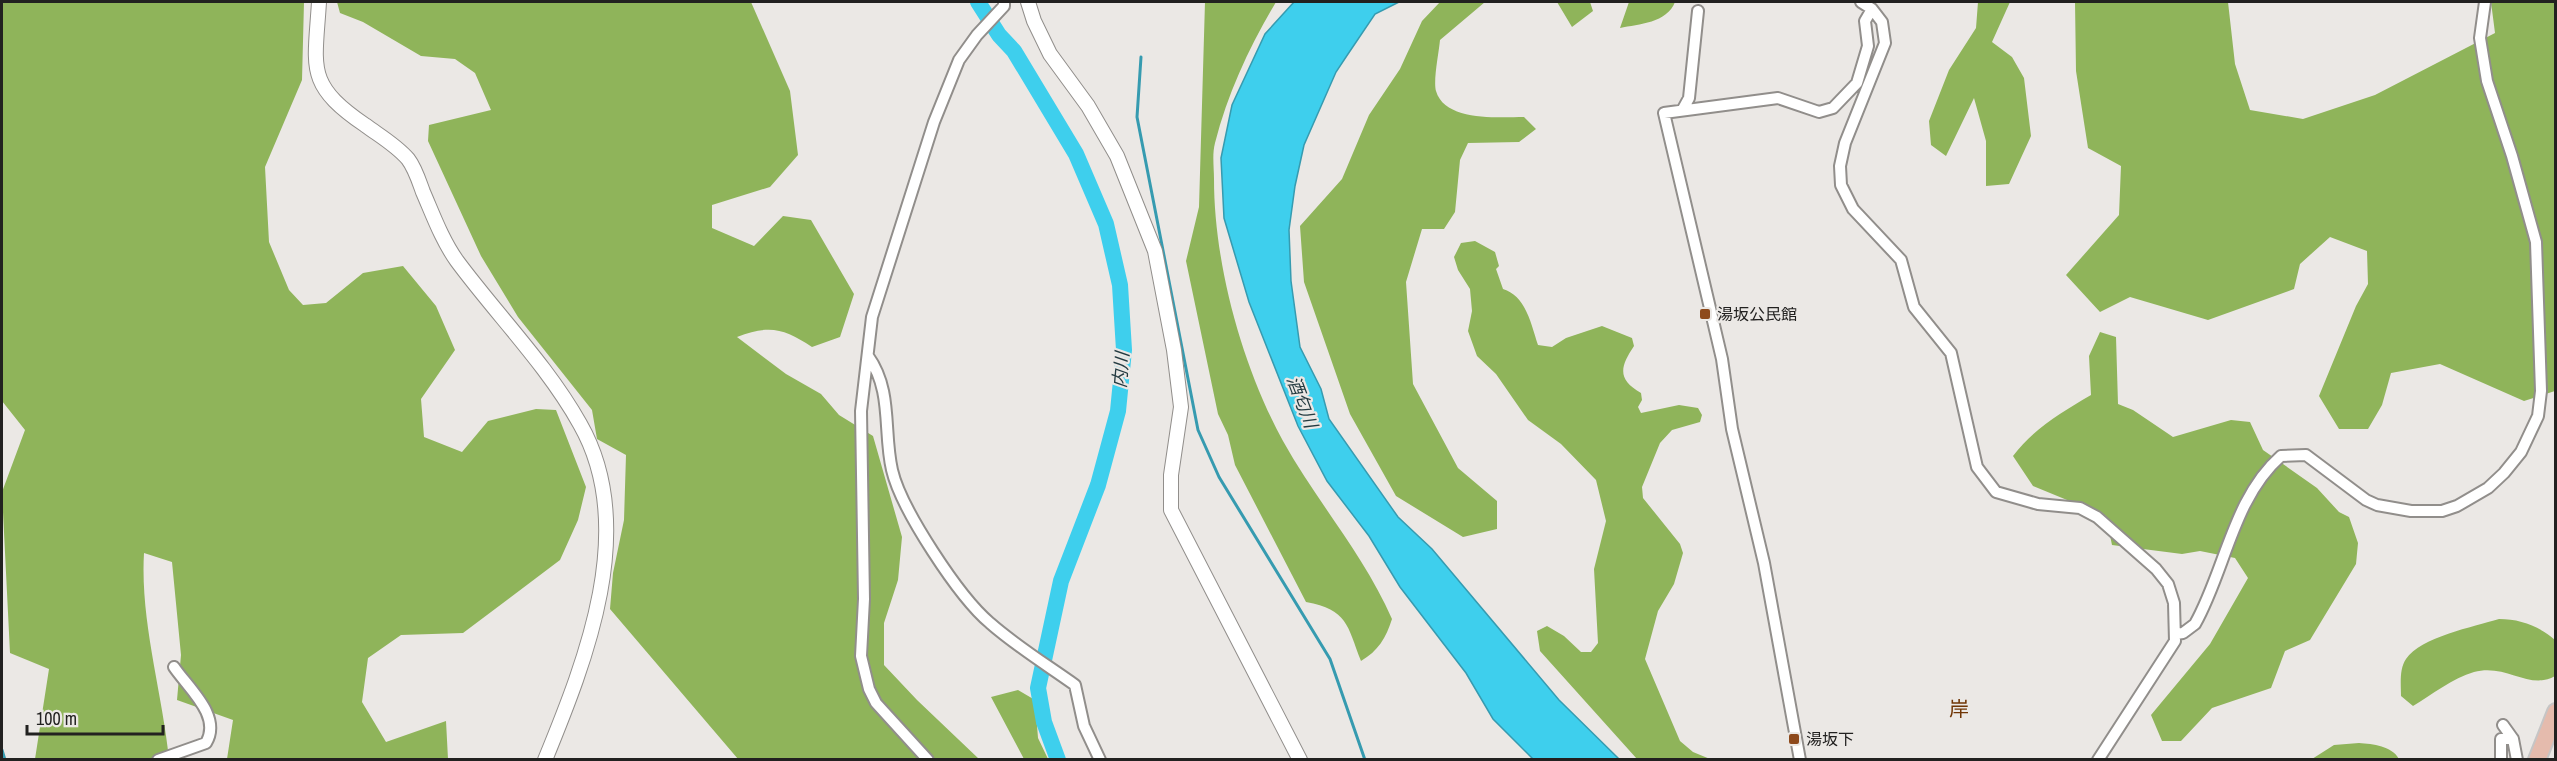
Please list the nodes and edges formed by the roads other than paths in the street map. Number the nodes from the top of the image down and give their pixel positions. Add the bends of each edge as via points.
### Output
1 (319, 2) edge
2 (1028, 2) edge
3 (1861, 2) edge
4 (2485, 2) edge
5 (1004, 4) edge
6 (1872, 9) junction
7 (1698, 11) dead end
8 (1683, 109) junction
9 (868, 356) junction
10 (2176, 634) junction
11 (174, 667) dead end
12 (2556, 712) edge
13 (2503, 725) dead end
14 (2513, 739) junction
15 (158, 759) edge
16 (545, 759) edge
17 (928, 759) edge
18 (1100, 759) edge
19 (1300, 759) edge
20 (1800, 759) edge
21 (2098, 759) edge
22 (2501, 759) edge
23 (2517, 759) edge
24 (2536, 759) edge

1 - 16 street via 315,63 328,96 410,161 451,252 580,424 601,483 604,553 600,593 585,655
2 - 19 street via 1050,54 1088,106 1117,156 1155,251 1181,407 1169,492 1173,517
3 - 6 street
4 - 10 street via 2480,38 2487,81 2536,242 2541,391 2538,416 2530,435 2511,466 2488,488 2457,506 2425,512 2377,505 2307,455 2281,456 2269,466 2241,515 2195,624
5 - 9 street via 977,35 952,74 872,317
6 - 8 street via 1865,21 1868,46 1857,83 1833,108 1819,112 1778,98
6 - 10 street via 1882,22 1885,43 1842,154 1843,193 1901,260 1914,307 1951,353 1977,467 1987,483 1996,492 2038,504 2080,508 2097,518 2168,584
7 - 8 street via 1689,98
8 - 20 street via 1664,113 1718,339 1732,429 1764,563
9 - 17 street via 861,411 861,656 876,703
9 - 18 street via 886,398 893,473 913,519 988,623 1075,685 1084,726
10 - 21 street via 2169,653
11 - 15 street via 208,713 211,734 206,743
12 - 24 main road
13 - 14 street
14 - 22 street via 2501,739
14 - 23 street

